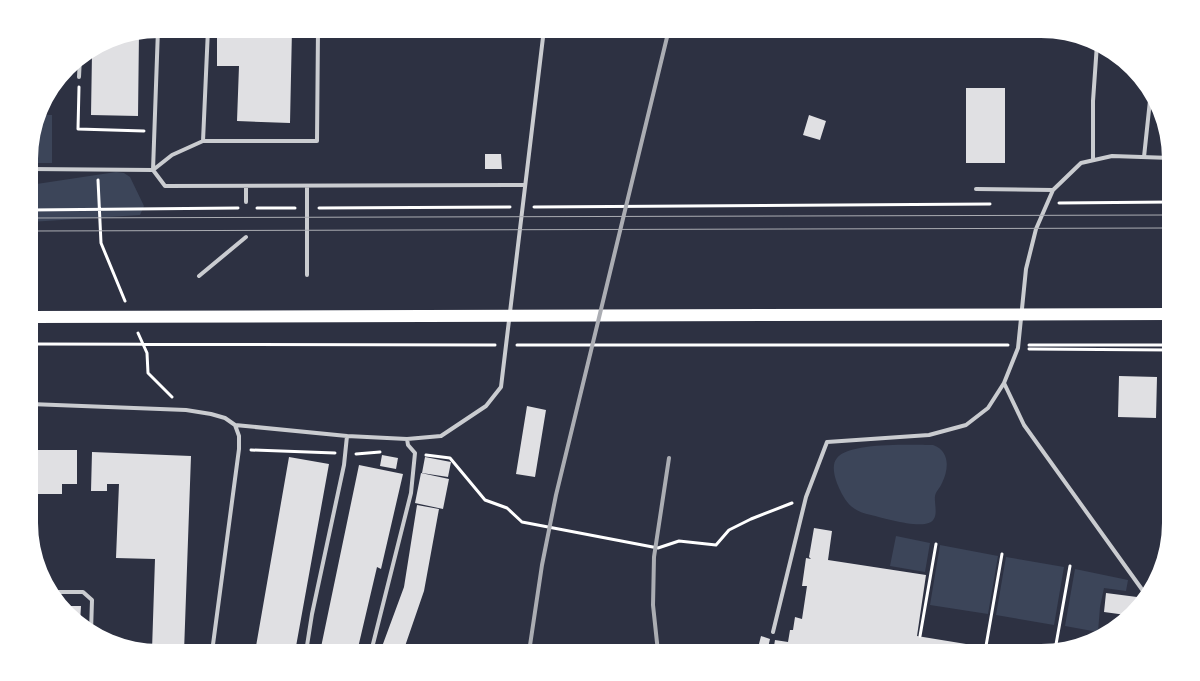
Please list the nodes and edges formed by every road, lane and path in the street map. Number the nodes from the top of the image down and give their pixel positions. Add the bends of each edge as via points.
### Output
1 (158, 38) edge
2 (208, 38) edge
3 (318, 38) edge
4 (543, 38) edge
5 (1096, 51) edge
6 (79, 68) edge
7 (79, 77) joint
8 (1150, 104) edge
9 (155, 131) junction
10 (203, 141) junction
11 (1144, 157) junction
12 (1162, 158) edge
13 (1093, 160) junction
14 (38, 168) edge
15 (98, 170) junction
16 (153, 170) junction
17 (246, 186) junction
18 (307, 186) junction
19 (525, 186) junction
20 (976, 189) dead end
21 (1053, 190) junction
22 (246, 202) dead end
23 (1162, 202) edge
24 (1052, 203) dead end
25 (992, 204) dead end
26 (526, 206) dead end
27 (516, 207) dead end
28 (238, 208) dead end
29 (248, 208) dead end
30 (298, 208) dead end
31 (318, 208) dead end
32 (38, 210) edge
33 (246, 237) dead end
34 (199, 276) dead end
35 (307, 276) dead end
36 (126, 302) dead end
37 (1162, 314) edge
38 (38, 316) edge
39 (136, 328) dead end
40 (38, 344) edge
41 (496, 345) dead end
42 (516, 345) dead end
43 (1012, 345) dead end
44 (1022, 345) dead end
45 (1162, 345) edge
46 (1018, 348) junction
47 (1162, 350) edge
48 (1004, 383) junction
49 (38, 404) edge
50 (186, 410) junction
51 (235, 426) junction
52 (347, 436) junction
53 (407, 439) junction
54 (240, 449) junction
55 (383, 451) dead end
56 (415, 453) junction
57 (346, 454) junction
58 (806, 497) junction
59 (936, 544) dead end
60 (1002, 554) dead end
61 (1070, 566) dead end
62 (1142, 589) edge
63 (60, 592) edge
64 (91, 623) edge
65 (773, 632) dead end
66 (920, 636) dead end
67 (1056, 642) edge
68 (987, 643) edge
69 (213, 644) edge
70 (307, 644) edge
71 (373, 644) edge

1 - 9 lane
2 - 10 lane
3 - 10 lane via 317,141
4 - 19 lane
5 - 13 lane
6 - 7 lane
7 - 9 path via 78,129
8 - 11 lane
9 - 16 lane
10 - 16 lane via 172,155
11 - 12 lane
11 - 13 lane via 1112,156
13 - 21 lane via 1081,163
14 - 15 lane
15 - 16 lane
15 - 36 path via 101,243
16 - 17 lane via 165,186
17 - 18 lane
17 - 22 lane
18 - 19 lane
18 - 35 lane
19 - 53 lane via 501,387 486,406 441,436
20 - 21 lane
21 - 46 lane via 1036,229 1026,269
23 - 24 path
25 - 26 path
27 - 31 path
28 - 32 path
29 - 30 path
33 - 34 lane
37 - 38 main road
39 - 50 path via 147,353 148,373
40 - 41 path
42 - 43 path
44 - 45 path
46 - 47 path
46 - 48 lane
48 - 58 lane via 988,408 966,425 928,435 827,442
48 - 62 lane via 1024,425
49 - 50 lane
50 - 51 lane via 225,418
51 - 52 lane
51 - 54 lane
52 - 53 lane
52 - 57 lane
53 - 56 lane via 408,446
54 - 57 path
54 - 69 lane
55 - 57 path
56 - 58 path via 450,458 485,500 507,508 522,522 658,548 679,541 716,545 729,530
56 - 71 lane via 411,493
57 - 70 lane
58 - 65 lane
59 - 66 path
60 - 68 path
61 - 67 path
63 - 64 lane via 83,592 92,600

